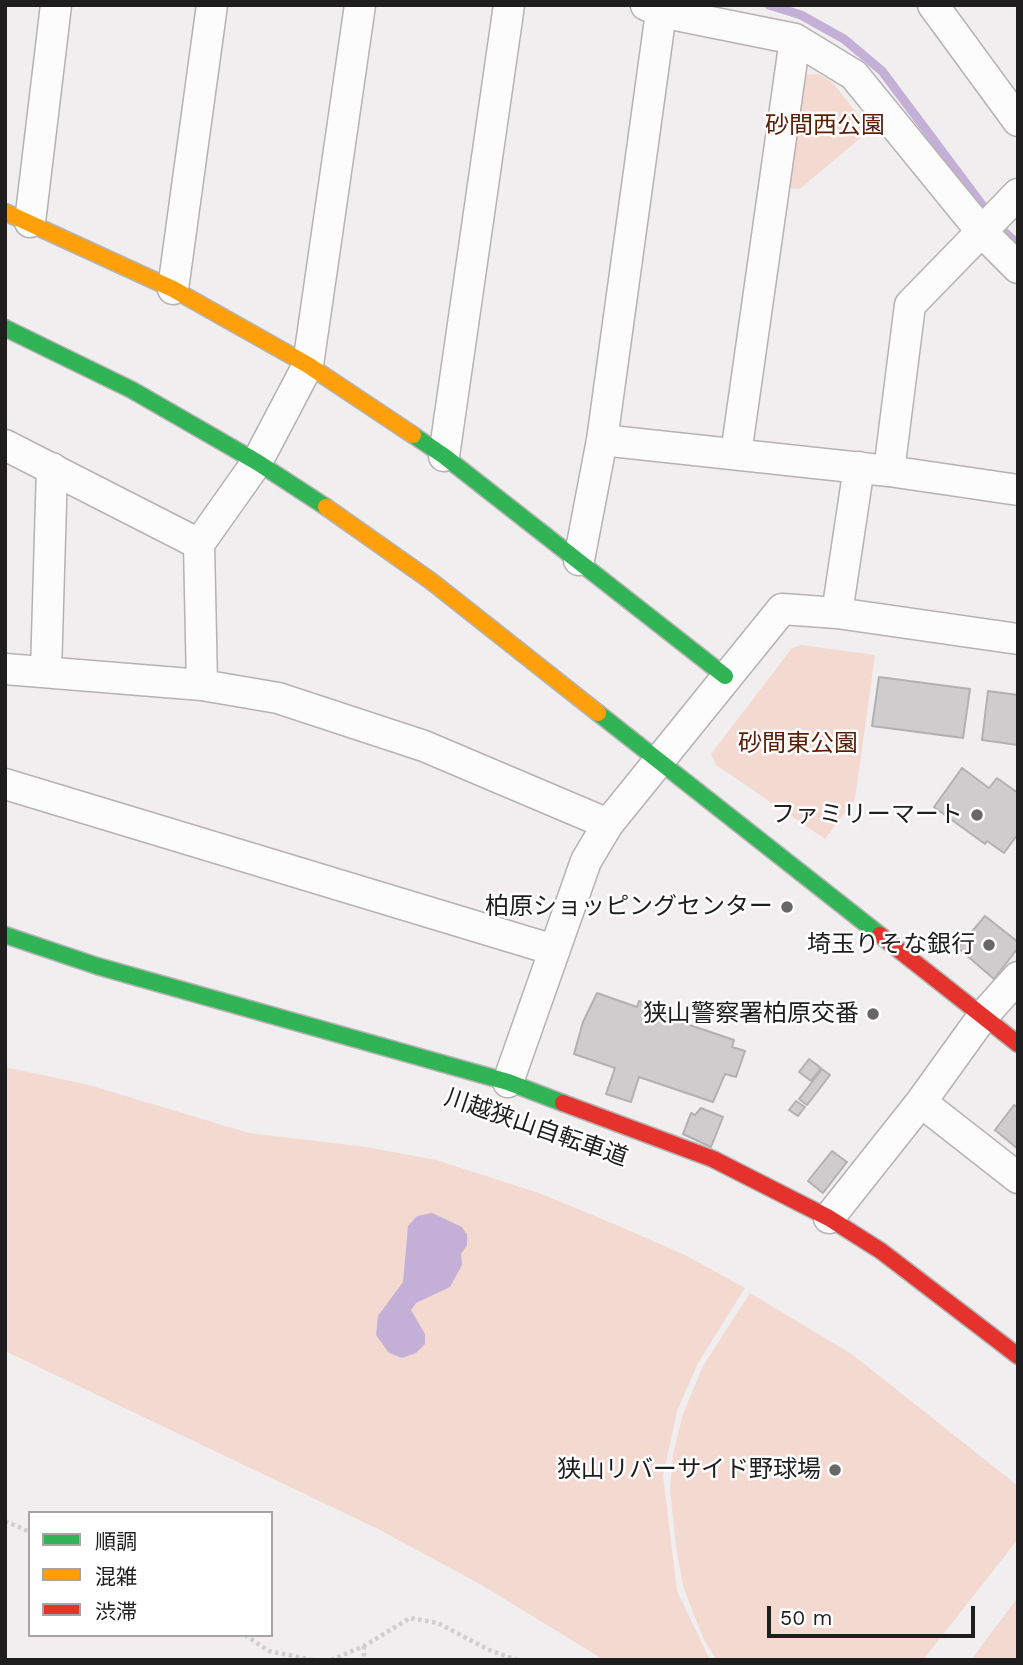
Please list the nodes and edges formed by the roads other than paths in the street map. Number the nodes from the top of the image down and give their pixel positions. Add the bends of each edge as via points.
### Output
1 (56, 5) edge
2 (212, 5) edge
3 (360, 5) edge
4 (509, 5) edge
5 (933, 5) edge
6 (656, 7) edge
7 (795, 39) junction
8 (1018, 121) edge
9 (1018, 194) edge
10 (18, 217) edge
11 (982, 232) junction
12 (1018, 268) edge
13 (173, 289) junction
14 (5, 328) edge
15 (308, 365) junction
16 (602, 440) junction
17 (5, 445) edge
18 (736, 454) junction
19 (444, 456) junction
20 (257, 462) junction
21 (52, 467) junction
22 (859, 467) junction
23 (889, 471) junction
24 (1018, 490) edge
25 (199, 544) junction
26 (579, 560) junction
27 (837, 613) junction
28 (1018, 639) edge
29 (5, 669) edge
30 (46, 672) junction
31 (725, 676) junction
32 (202, 685) junction
33 (661, 762) junction
34 (5, 784) edge
35 (608, 824) junction
36 (5, 935) edge
37 (554, 950) junction
38 (1018, 977) edge
39 (984, 1016) junction
40 (1018, 1044) edge
41 (508, 1082) junction
42 (921, 1102) junction
43 (1018, 1178) edge
44 (829, 1218) junction
45 (1018, 1356) edge

1 - 10 street
2 - 13 street
3 - 15 street
4 - 19 street
5 - 8 street
6 - 7 street
6 - 16 street
7 - 11 street via 854,75
7 - 18 street
9 - 11 street
10 - 13 street
11 - 12 street
11 - 23 street via 909,305
13 - 15 street
14 - 20 street via 132,390
15 - 19 street
15 - 20 street
16 - 18 street
16 - 26 street
17 - 21 street
18 - 22 street
19 - 26 street
20 - 25 street
20 - 33 street via 412,567
21 - 25 street
21 - 30 street
22 - 23 street
22 - 27 street
23 - 24 street
25 - 32 street
26 - 31 street
27 - 28 street
27 - 31 street via 782,609
29 - 30 street
30 - 32 street
31 - 33 street
32 - 35 street via 278,698 424,746
33 - 35 street
33 - 39 street
34 - 37 street
35 - 37 street via 586,861
36 - 41 street via 97,966
37 - 41 street
38 - 39 street
39 - 40 street
39 - 42 street
41 - 44 street via 713,1158
42 - 43 street
42 - 44 street
44 - 45 street via 922,1281

